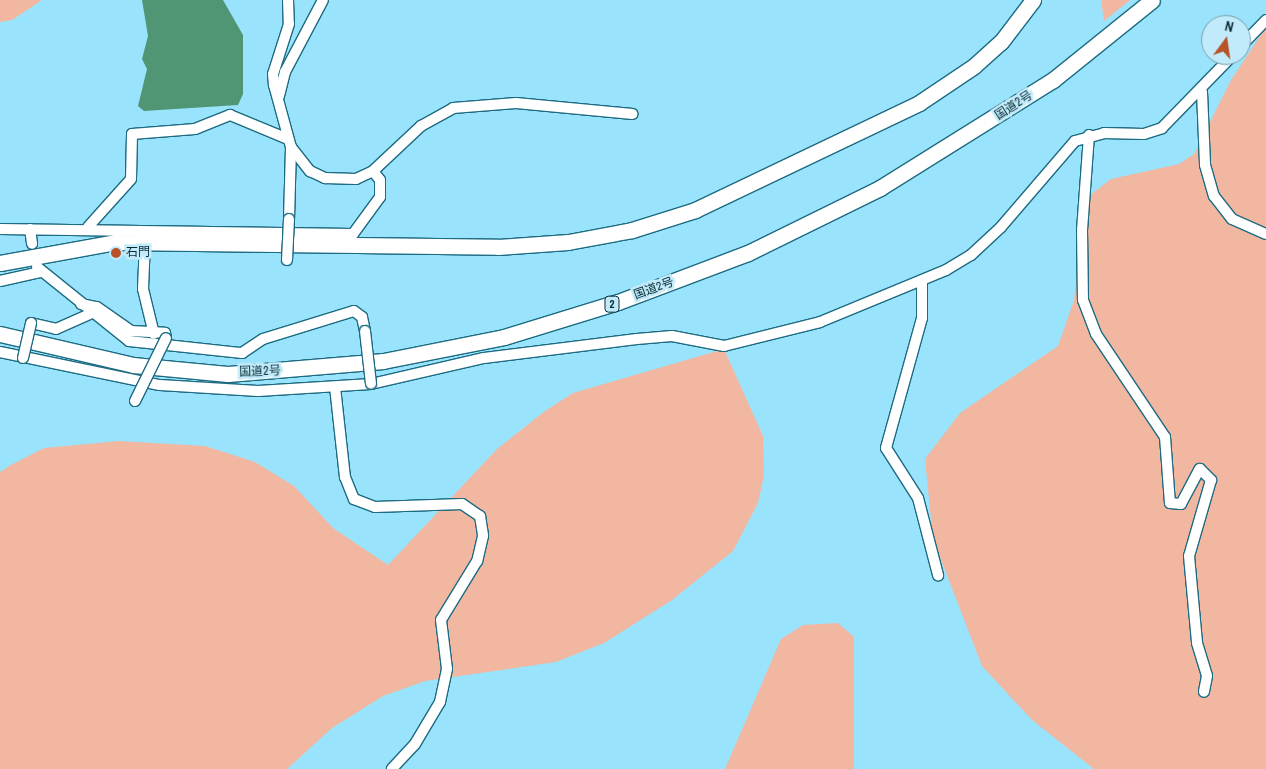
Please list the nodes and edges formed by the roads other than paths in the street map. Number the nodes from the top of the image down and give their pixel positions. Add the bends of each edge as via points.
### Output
1 (288, 0) edge
2 (323, 0) edge
3 (1033, 0) edge
4 (1152, 0) edge
5 (1266, 20) edge
6 (1251, 36) edge
7 (1225, 65) edge
8 (1202, 92) junction
9 (279, 97) junction
10 (632, 114) dead end
11 (1089, 136) junction
12 (289, 143) junction
13 (373, 171) junction
14 (88, 227) junction
15 (0, 229) edge
16 (30, 229) junction
17 (1266, 234) edge
18 (145, 241) junction
19 (32, 244) dead end
20 (287, 260) dead end
21 (0, 263) edge
22 (0, 281) edge
23 (922, 284) junction
24 (81, 304) junction
25 (90, 314) junction
26 (0, 334) edge
27 (154, 334) junction
28 (0, 352) edge
29 (23, 358) junction
30 (371, 384) junction
31 (335, 387) junction
32 (134, 401) dead end
33 (938, 575) dead end
34 (1204, 692) dead end
35 (392, 769) edge

1 - 9 street via 289,24 273,74
2 - 9 street via 285,72
3 - 18 highway via 1001,42 974,66 919,103 703,206 632,230 568,242 498,247
4 - 26 highway, 国道2号 / 2 via 1053,80 880,188 748,253 618,302 504,338 383,361 228,374 133,365
5 - 6 street
7 - 8 street
8 - 11 street via 1162,128 1144,134
8 - 17 street via 1205,165 1214,196 1232,219
9 - 12 street
10 - 13 street via 516,103 452,108 420,126
11 - 23 street via 1063,151 1022,204 971,255
11 - 34 street via 1082,230 1083,300 1096,334 1165,437 1170,504 1181,504 1200,470 1211,480 1189,556 1195,626 1207,676
12 - 13 street via 310,171 325,178 356,179
12 - 14 street via 230,115 195,129 132,134 132,179
12 - 20 street, bridge
13 - 14 street via 380,180 380,198 353,234
14 - 16 street
15 - 16 street
16 - 19 street
18 - 21 highway via 83,246
18 - 27 street via 143,289
22 - 24 street via 39,270
23 - 30 street via 820,322 724,346 672,336 546,348
23 - 33 street via 922,318 886,448 918,498
24 - 25 street
24 - 27 street via 97,307 131,331
25 - 29 street, bridge via 56,329 31,323
25 - 30 street, bridge via 129,341 211,353 242,354 263,339 354,311 362,317
27 - 32 street, bridge via 165,333 166,338
28 - 29 street
29 - 31 street via 160,385 258,391
30 - 31 street
31 - 35 street via 344,477 354,499 375,507 462,504 480,516 483,536 477,561 441,620 447,669 440,702 415,744

